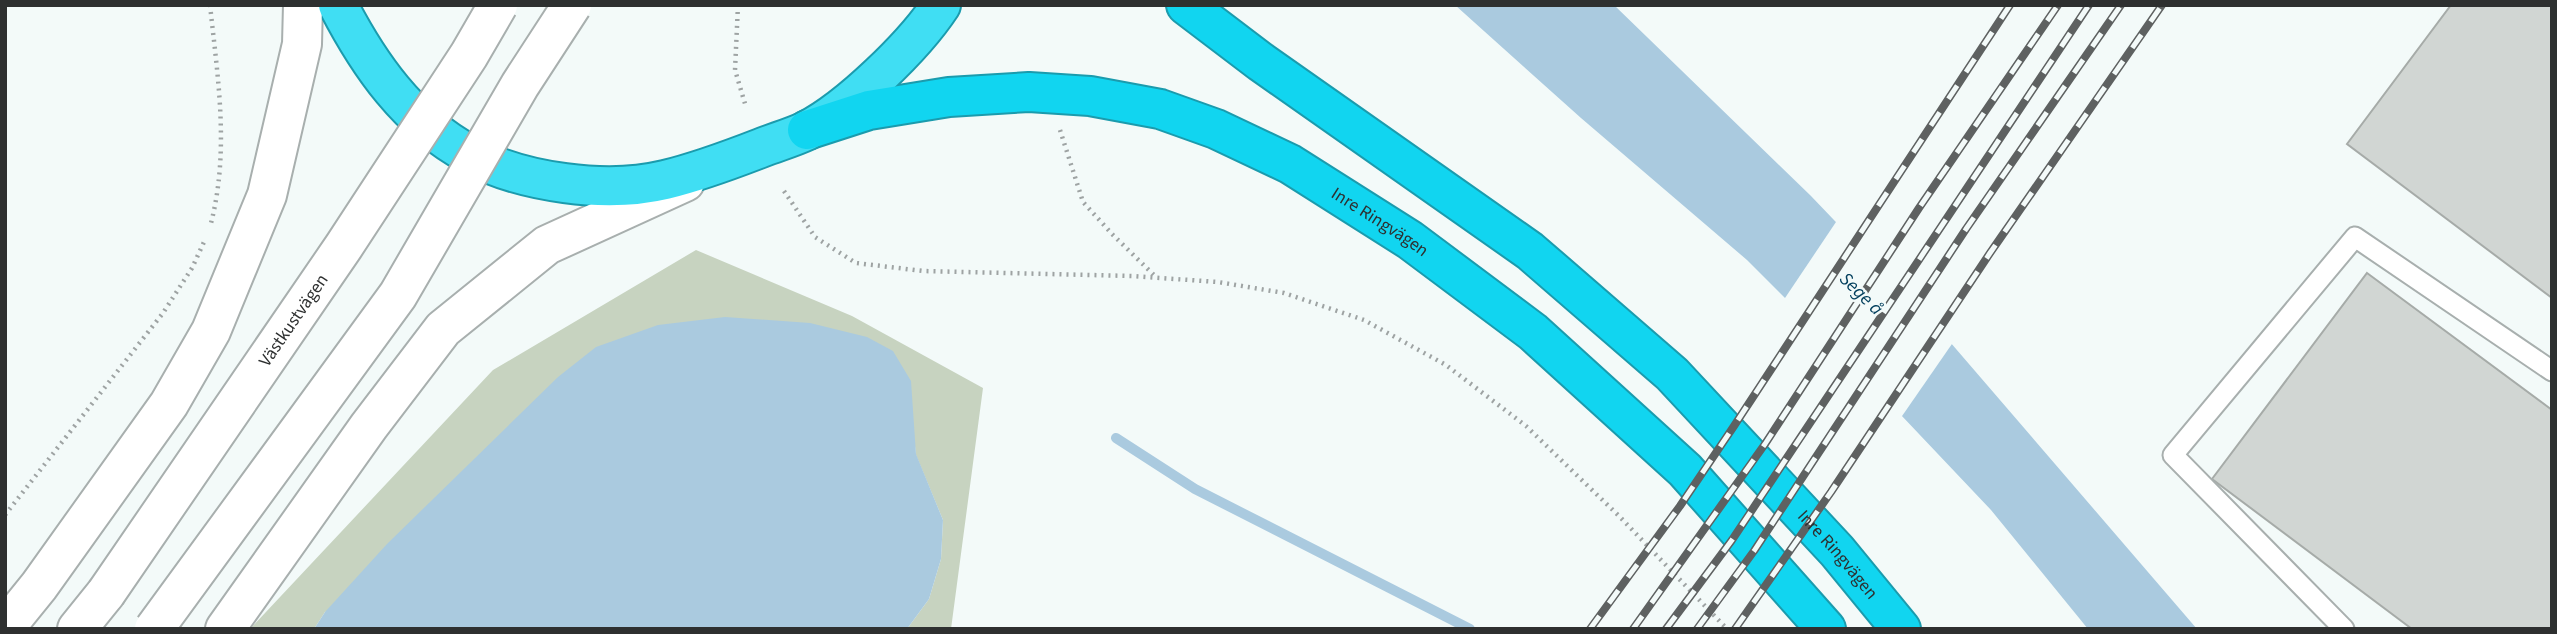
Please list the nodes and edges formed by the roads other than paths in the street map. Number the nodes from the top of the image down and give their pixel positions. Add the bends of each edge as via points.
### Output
1 (303, 5) edge
2 (338, 5) edge
3 (498, 5) edge
4 (572, 5) edge
5 (941, 5) edge
6 (1186, 5) edge
7 (807, 130) junction
8 (723, 163) junction
9 (2552, 371) edge
10 (5, 628) edge
11 (77, 629) edge
12 (154, 629) edge
13 (225, 629) edge
14 (1826, 629) edge
15 (1901, 629) edge
16 (2344, 629) edge

1 - 10 main road via 302,44 267,195 211,331 169,404
2 - 8 highway via 382,80 423,124 470,155 527,177 602,185 663,180
3 - 11 main road, Västkustvägen, bridge via 344,246
4 - 12 main road, bridge via 398,295
5 - 7 highway via 855,97
6 - 15 highway, Inre Ringvägen via 1530,251 1672,374 1837,551
7 - 8 highway
7 - 14 highway, Inre Ringvägen via 869,110 949,97 1029,92 1090,96 1160,109 1290,164 1410,240 1533,332 1685,470
8 - 13 main road via 547,245 443,329
9 - 16 lane via 2355,237 2173,455

